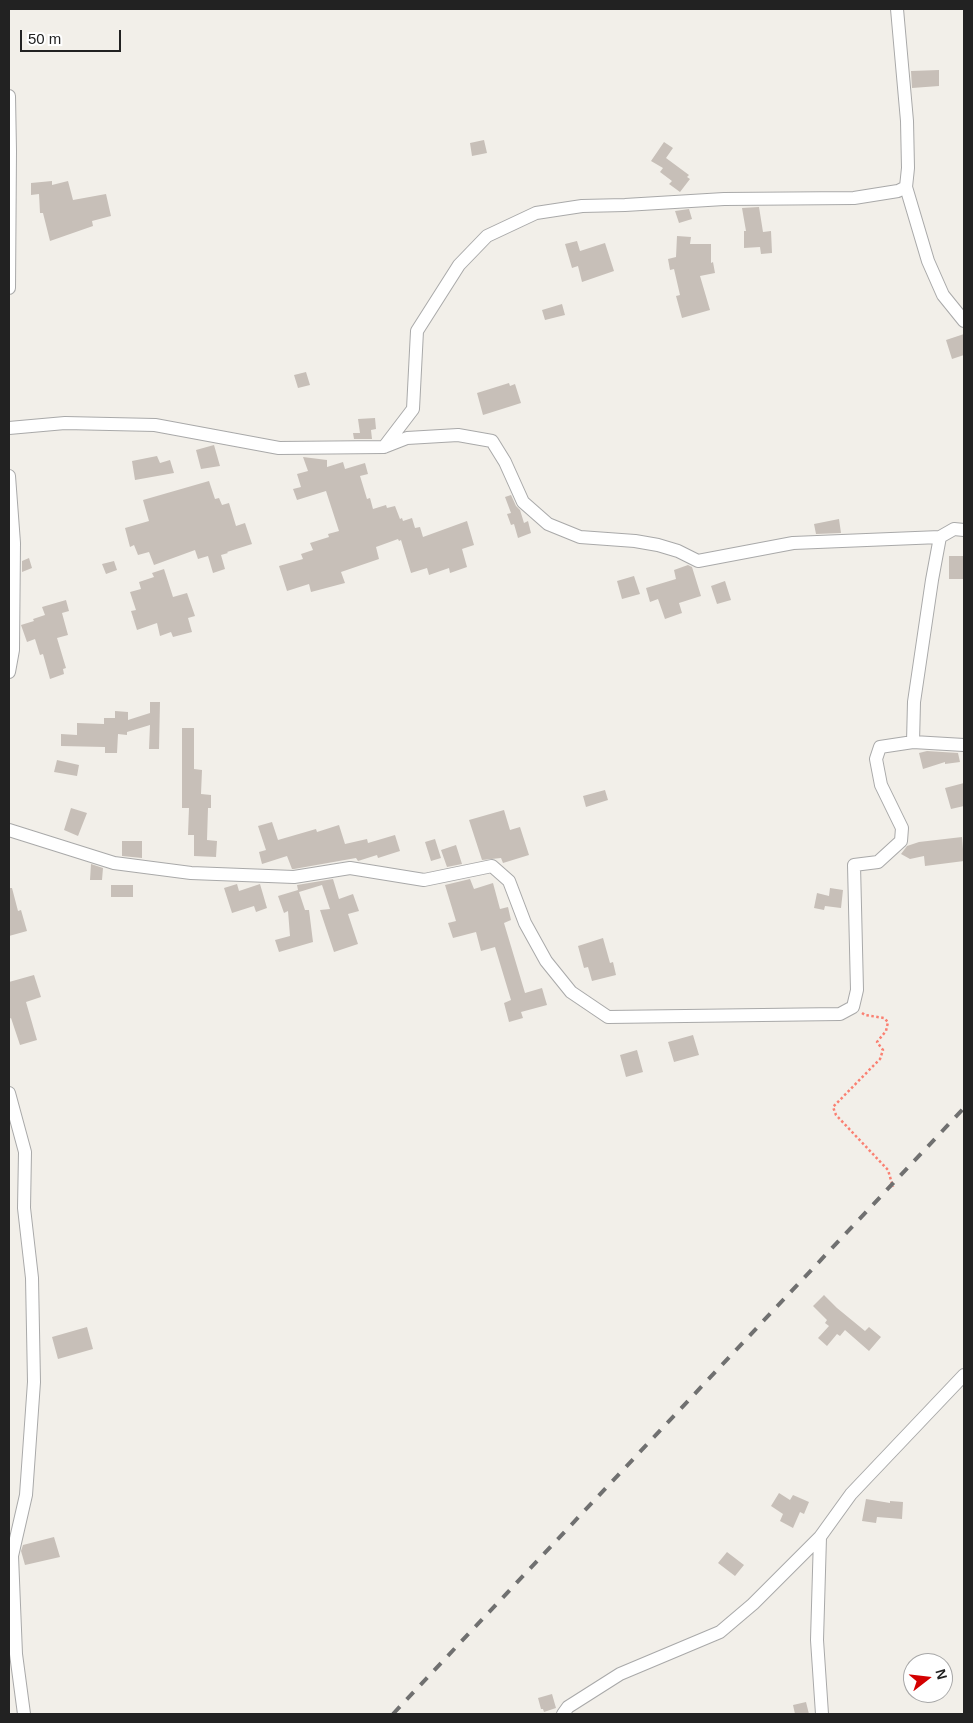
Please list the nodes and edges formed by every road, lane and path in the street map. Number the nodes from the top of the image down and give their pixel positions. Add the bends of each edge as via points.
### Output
1 (897, 9) edge
2 (9, 96) edge
3 (906, 186) junction
4 (9, 288) edge
5 (964, 321) edge
6 (9, 428) edge
7 (384, 447) junction
8 (9, 476) edge
9 (964, 530) edge
10 (940, 537) junction
11 (9, 672) edge
12 (913, 742) junction
13 (964, 745) edge
14 (9, 830) edge
15 (852, 1007) junction
16 (9, 1093) edge
17 (893, 1187) dead end
18 (964, 1375) edge
19 (820, 1537) junction
20 (24, 1714) edge
21 (562, 1714) edge
22 (822, 1714) edge

1 - 3 street via 907,121
2 - 4 street
3 - 5 street via 928,261 943,295
3 - 7 street via 898,191 854,198 724,199 582,206 536,213 487,236 459,265 417,331 413,409
6 - 7 street via 65,423 155,425 279,448
7 - 10 street via 407,438 458,434 492,441 523,502 548,524 580,537 658,546 698,561 793,543
8 - 11 street via 14,543
9 - 10 street via 954,528
10 - 12 street via 914,702
12 - 13 street
12 - 15 street via 880,748 876,759 881,785 902,828 901,841 878,862 854,866 857,990
14 - 15 street via 114,863 191,873 294,877 350,868 424,880 492,866 509,881 525,923 546,962 571,992 608,1017 840,1014
15 - 17 path via 888,1022 877,1042 883,1050 880,1059 833,1107 836,1115 888,1170
16 - 20 street via 25,1152 24,1208 32,1278 34,1354 26,1495 12,1556 16,1654
18 - 19 street via 851,1494
19 - 21 street via 720,1632 620,1674 568,1706
19 - 22 street via 817,1640

